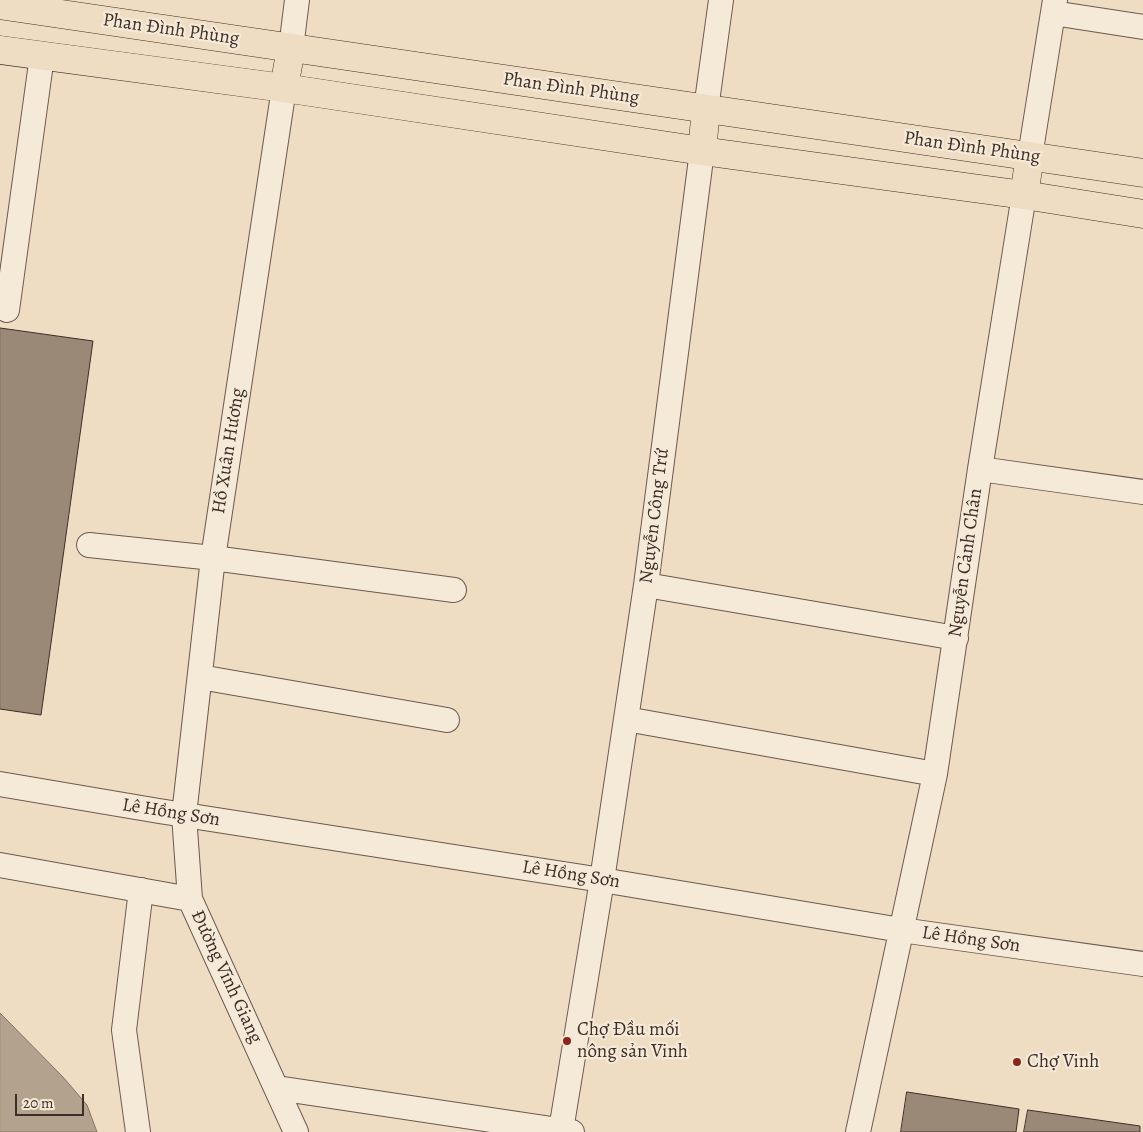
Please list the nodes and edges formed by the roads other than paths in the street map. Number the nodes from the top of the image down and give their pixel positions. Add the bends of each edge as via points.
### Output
1 (297, 0) edge
2 (721, 0) edge
3 (0, 5) edge
4 (1054, 6) edge
5 (80, 8) edge
6 (1143, 27) edge
7 (291, 48) junction
8 (0, 50) edge
9 (42, 56) junction
10 (284, 88) junction
11 (706, 109) junction
12 (702, 151) junction
13 (1030, 156) junction
14 (1143, 173) edge
15 (1024, 195) junction
16 (1143, 214) edge
17 (7, 310) dead end
18 (980, 469) junction
19 (1143, 492) edge
20 (89, 545) dead end
21 (213, 558) junction
22 (646, 585) junction
23 (454, 590) dead end
24 (956, 638) junction
25 (200, 677) junction
26 (626, 719) junction
27 (447, 720) dead end
28 (936, 774) junction
29 (0, 784) edge
30 (184, 815) junction
31 (0, 865) edge
32 (602, 880) junction
33 (141, 890) junction
34 (190, 899) junction
35 (901, 930) junction
36 (1143, 964) edge
37 (276, 1088) junction
38 (566, 1131) edge
39 (138, 1132) edge
40 (296, 1132) edge
41 (858, 1132) edge

1 - 7 street
2 - 11 street
3 - 5 main road, Phan Đình Phùng
4 - 6 street
4 - 13 street
5 - 7 main road, Phan Đình Phùng
7 - 10 main road
7 - 11 main road, Phan Đình Phùng
8 - 9 main road
9 - 10 main road
9 - 17 street
10 - 12 main road
10 - 21 street, Hồ Xuân Hương
11 - 12 main road
11 - 13 main road, Phan Đình Phùng
12 - 15 main road
12 - 22 street, Nguyễn Công Trứ
13 - 14 main road, Phan Đình Phùng
13 - 15 main road
15 - 16 main road
15 - 18 street, Nguyễn Cảnh Chân
18 - 19 street
18 - 24 street, Nguyễn Cảnh Chân
20 - 21 street
21 - 23 street
21 - 25 street, Hồ Xuân Hương
22 - 24 street
22 - 26 street, Nguyễn Công Trứ
24 - 28 street, Nguyễn Cảnh Chân
25 - 27 street
25 - 30 street, Hồ Xuân Hương
26 - 28 street
26 - 32 street, Nguyễn Công Trứ
28 - 35 street, Nguyễn Cảnh Chân
29 - 30 street, Lê Hồng Sơn
30 - 32 street, Lê Hồng Sơn
30 - 34 street, Đường Vĩnh Giang
31 - 33 street
32 - 35 street, Lê Hồng Sơn
32 - 38 street, Nguyễn Công Trứ
33 - 34 street
33 - 39 street via 124,1030
34 - 37 street, Đường Vĩnh Giang
35 - 36 street, Lê Hồng Sơn
35 - 41 street, Nguyễn Cảnh Chân
37 - 38 street
37 - 40 street, Đường Vĩnh Giang

